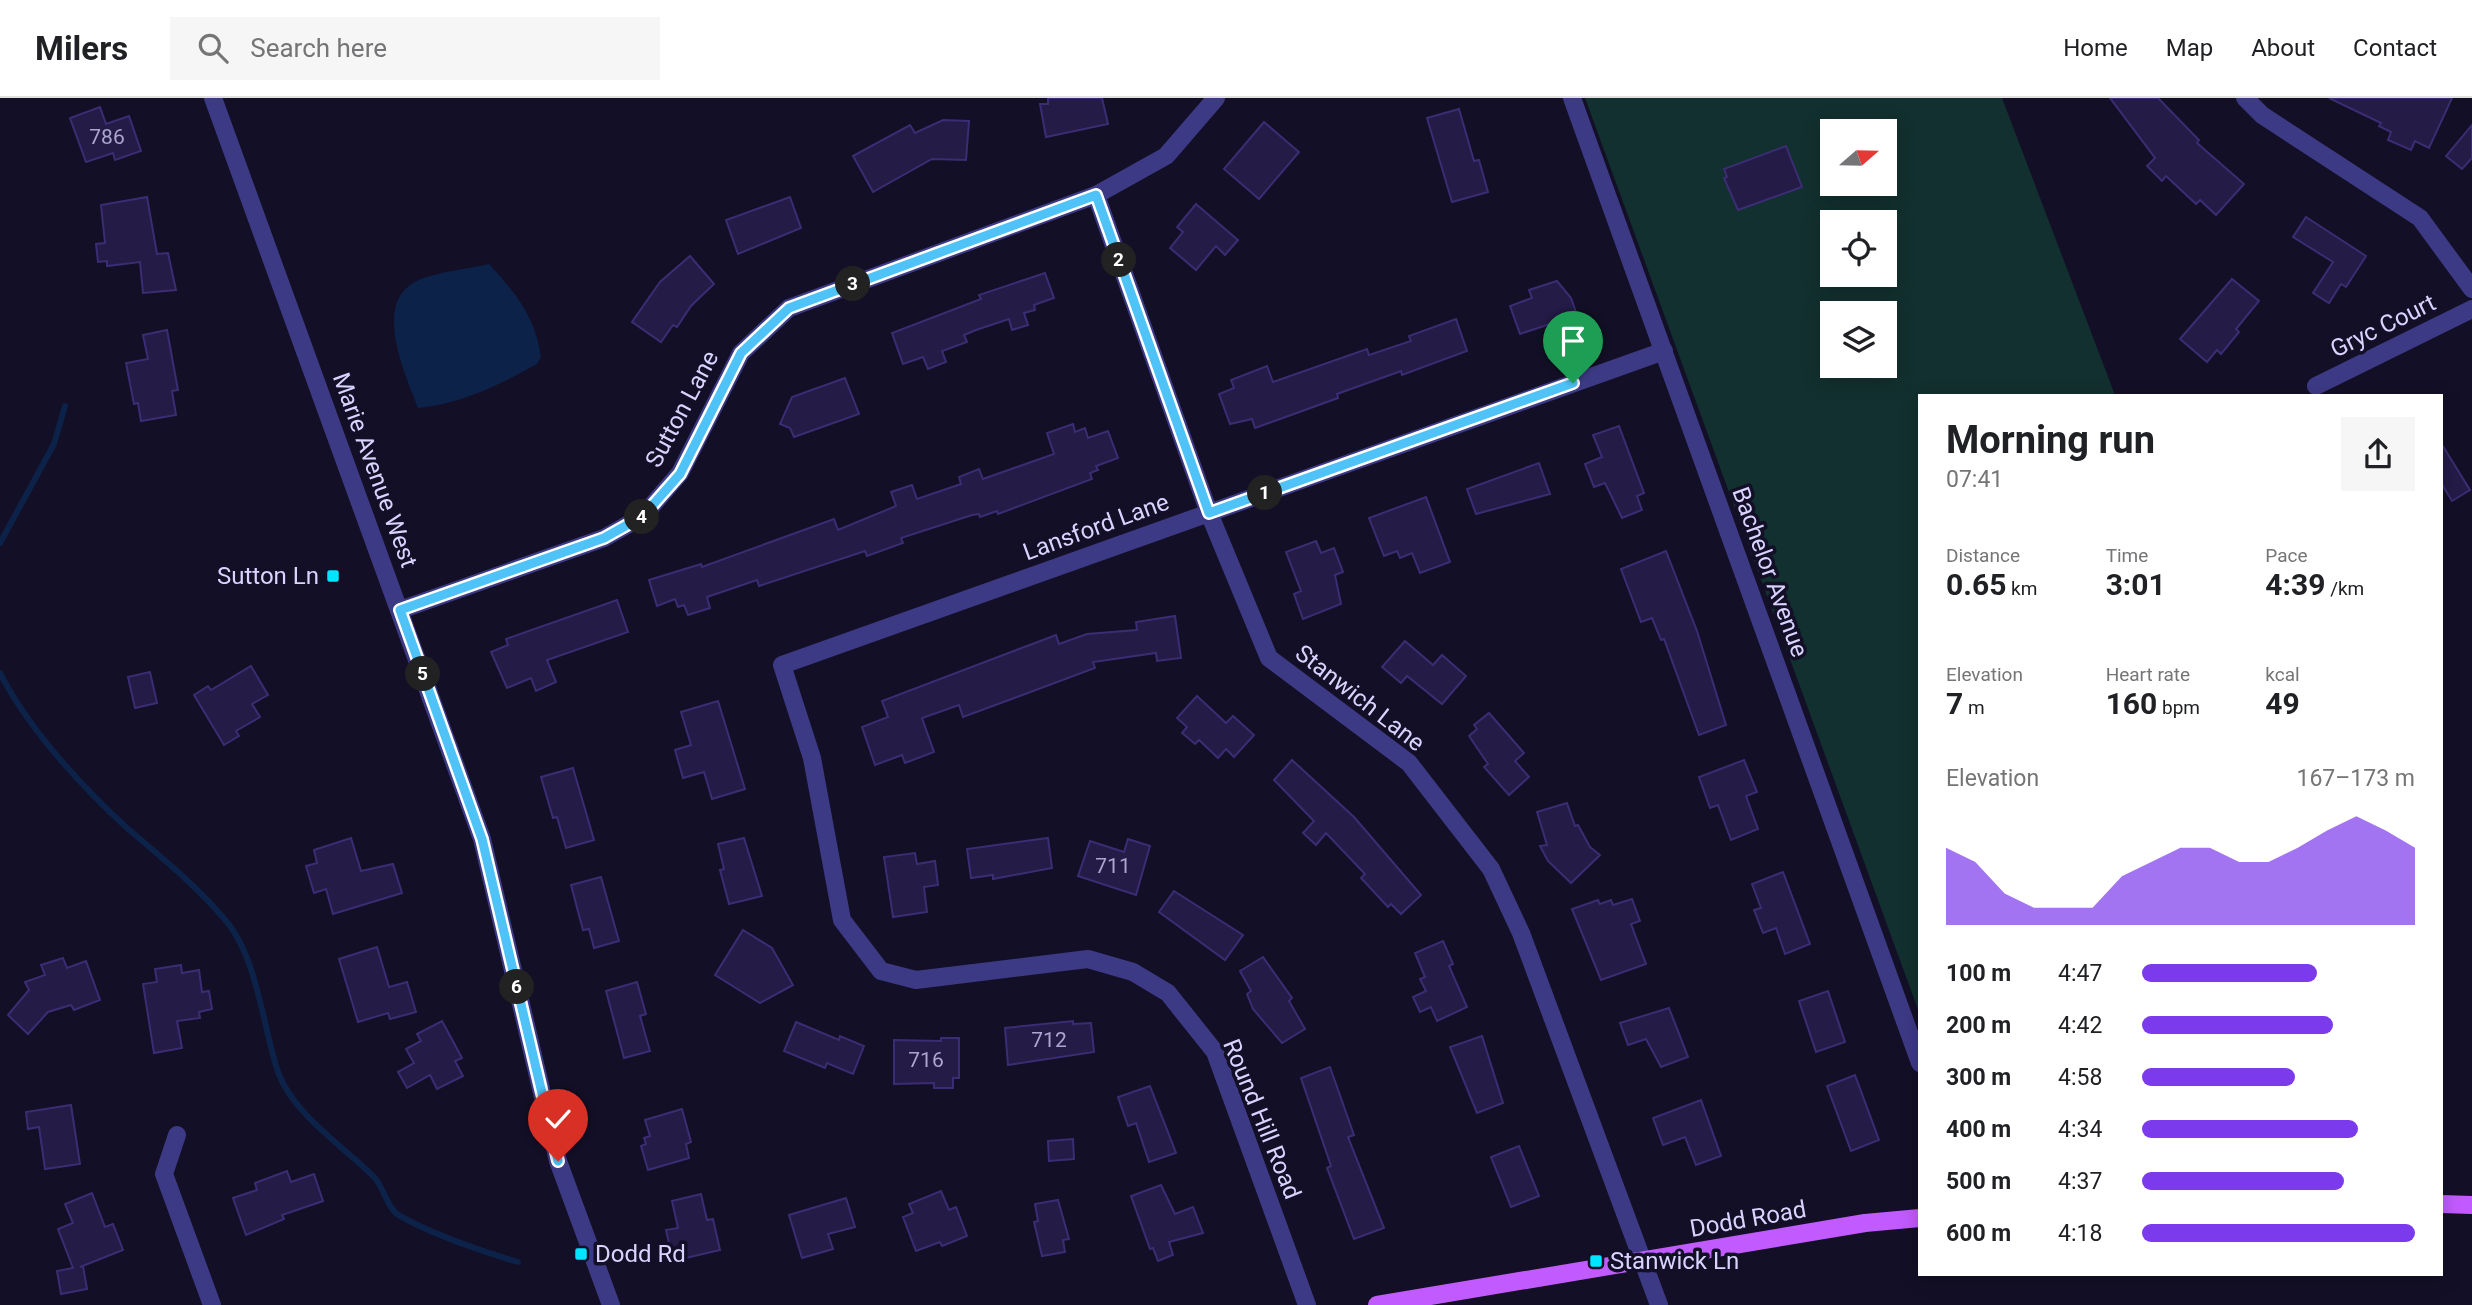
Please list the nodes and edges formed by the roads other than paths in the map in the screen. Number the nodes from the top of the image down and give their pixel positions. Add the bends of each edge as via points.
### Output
1 (213, 98) edge
2 (1216, 98) edge
3 (1572, 98) edge
4 (2245, 98) edge
5 (1096, 195) junction
6 (2472, 289) edge
7 (2472, 309) edge
8 (1664, 351) junction
9 (2316, 386) dead end
10 (1209, 513) junction
11 (400, 610) junction
12 (782, 665) joint
13 (1914, 1028) edge
14 (1918, 1051) edge
15 (177, 1135) dead end
16 (2443, 1204) edge
17 (2472, 1205) edge
18 (1918, 1217) edge
19 (1644, 1261) junction
20 (212, 1305) edge
21 (611, 1305) edge
22 (1307, 1305) edge
23 (1377, 1305) edge
24 (1659, 1305) edge

1 - 11 street, Marie Avenue West
2 - 5 street, Sutton Lane via 1166,156
3 - 8 street, Bachelor Avenue
4 - 6 street via 2262,115 2420,218
5 - 10 street, Stanwich Lane
5 - 11 street, Sutton Lane via 789,308 741,353 680,474 643,516 604,538
7 - 9 street, Gryc Court
8 - 10 street, Lansford Lane
8 - 13 street, Bachelor Avenue
10 - 12 street, Lansford Lane
10 - 19 street, Stanwich Lane via 1269,658 1409,763 1491,869 1521,933
11 - 21 street, Marie Avenue West via 482,839 558,1161
12 - 22 street, Round Hill Road via 812,758 842,920 881,971 916,980 1088,959 1133,972 1168,993 1214,1052
13 - 14 street, Bachelor Avenue
15 - 20 street via 164,1174
16 - 17 main road
18 - 19 main road, Dodd Road
19 - 23 main road, Dodd Road
19 - 24 street, Stanwich Lane

